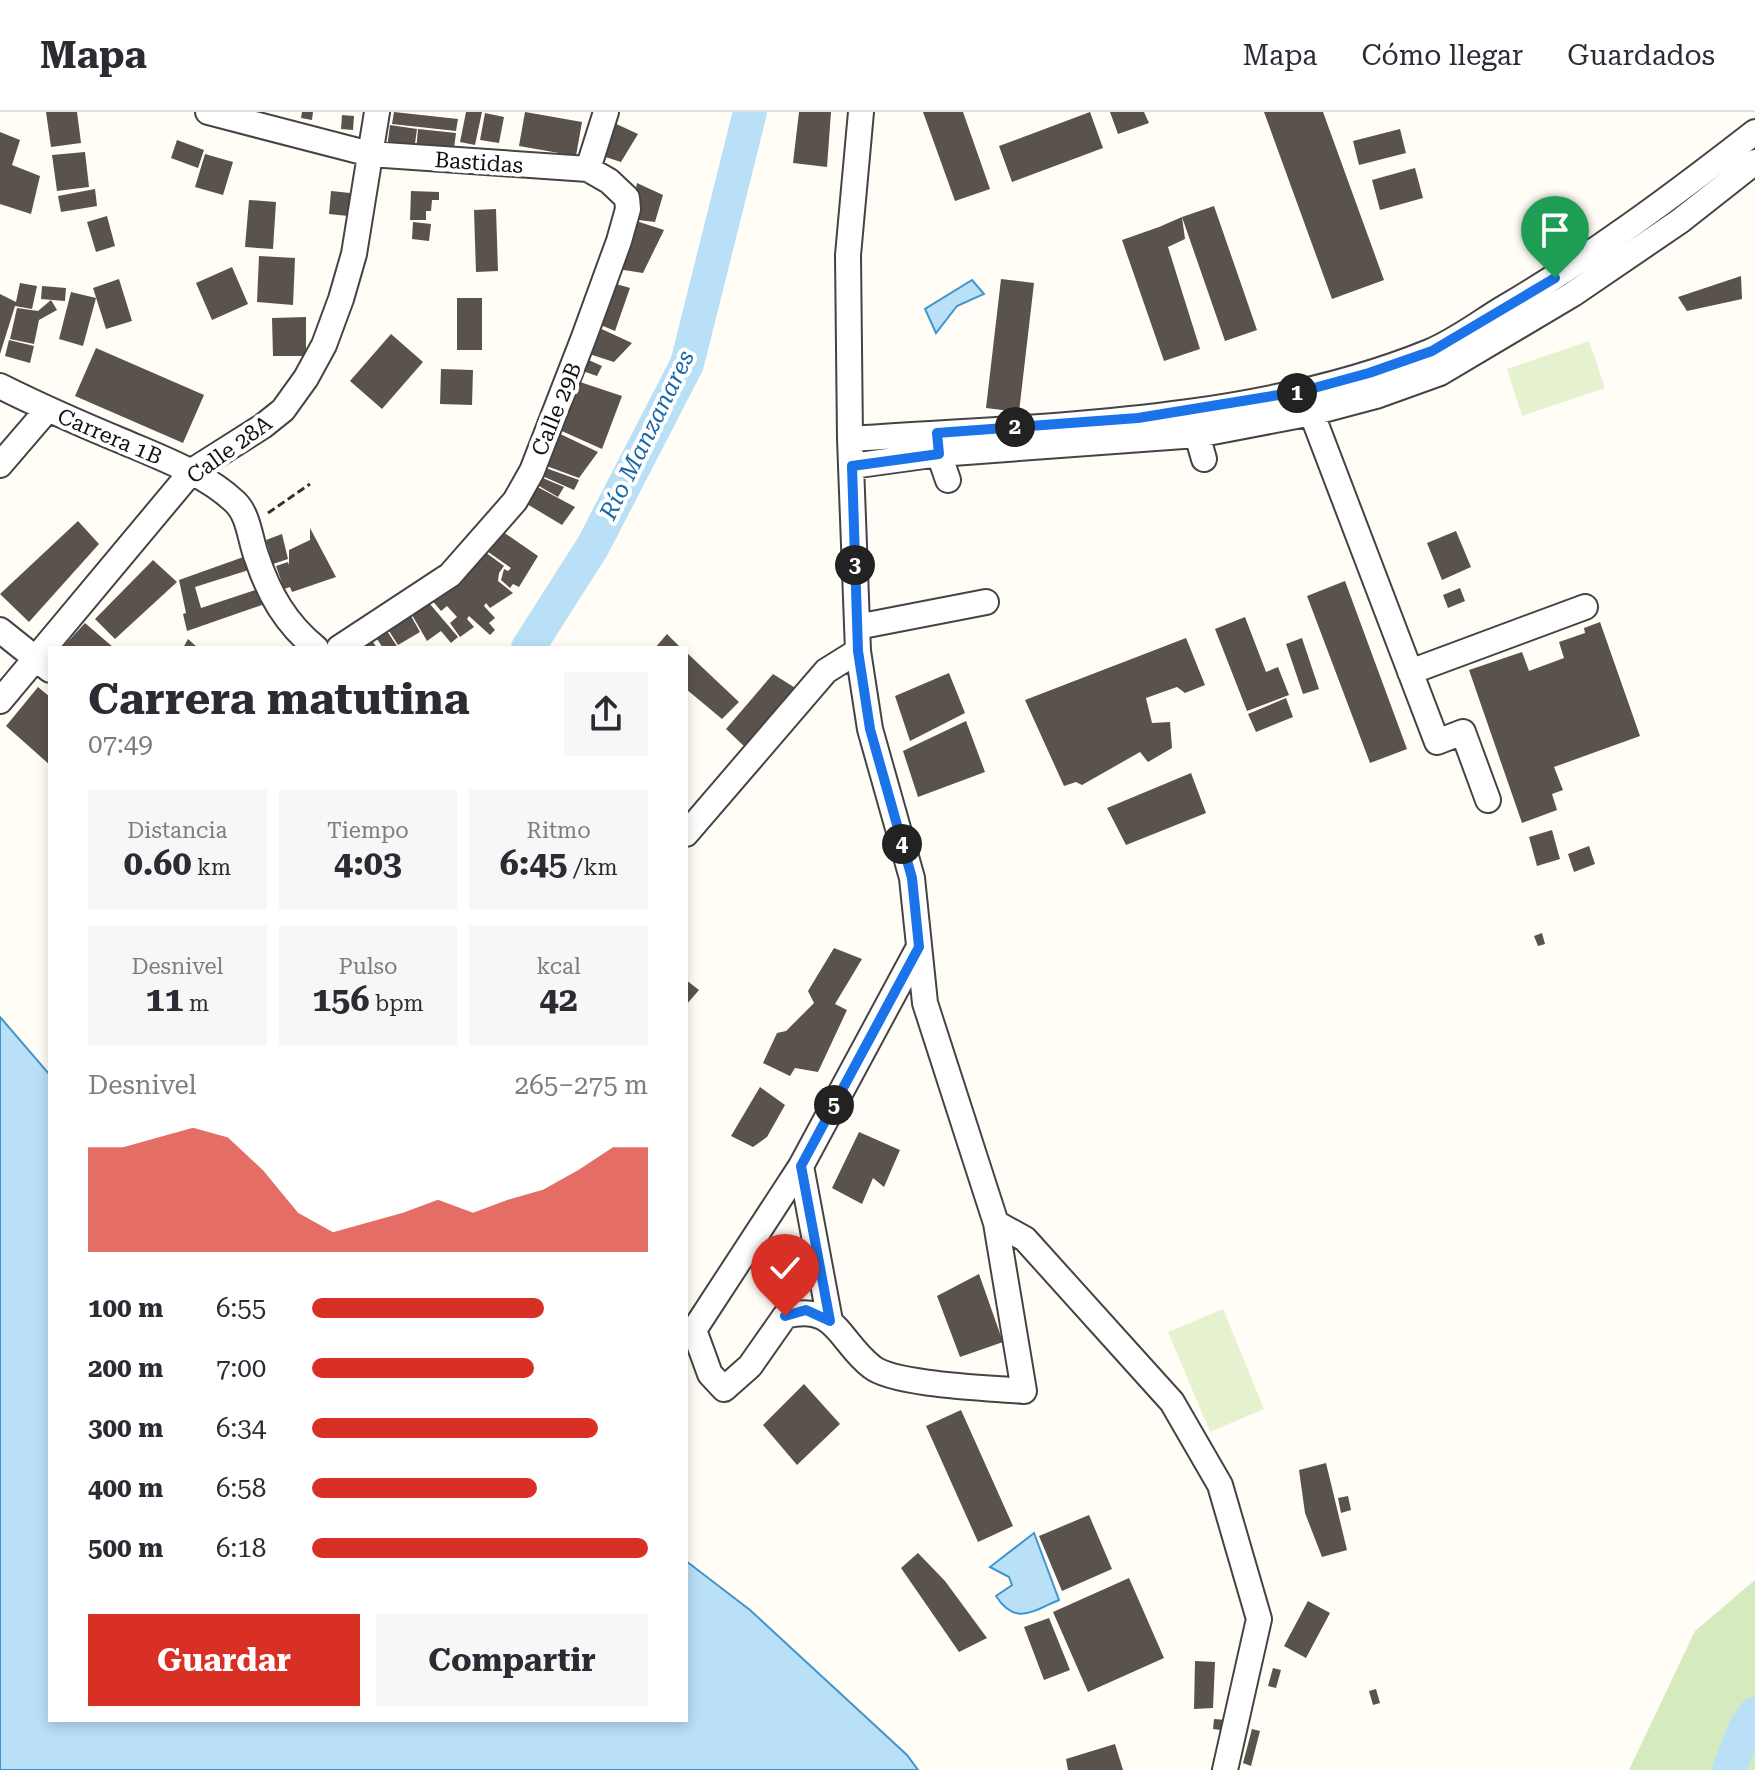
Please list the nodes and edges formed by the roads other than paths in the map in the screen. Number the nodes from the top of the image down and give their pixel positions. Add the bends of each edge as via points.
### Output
1 (208, 112) edge
2 (377, 112) edge
3 (606, 112) edge
4 (861, 112) edge
5 (261, 119) edge
6 (1755, 132) edge
7 (370, 154) junction
8 (1755, 162) edge
9 (588, 169) junction
10 (1373, 384) junction
11 (0, 386) edge
12 (1308, 402) junction
13 (48, 409) junction
14 (1191, 411) junction
15 (1197, 435) junction
16 (850, 439) junction
17 (938, 444) junction
18 (1204, 459) dead end
19 (0, 465) edge
20 (852, 466) junction
21 (192, 471) junction
22 (948, 480) dead end
23 (986, 602) dead end
24 (1585, 607) dead end
25 (0, 630) edge
26 (858, 639) junction
27 (56, 646) edge
28 (314, 646) edge
29 (342, 646) edge
30 (42, 664) edge
31 (1410, 672) junction
32 (0, 701) edge
33 (1488, 800) dead end
34 (688, 832) edge
35 (919, 947) junction
36 (801, 1166) junction
37 (996, 1223) junction
38 (830, 1321) junction
39 (1225, 1770) edge

1 - 5 street, Bastidas
2 - 7 street, Calle 28A
3 - 9 street
4 - 16 street via 848,255
5 - 7 street, Bastidas
6 - 10 street via 1555,278
7 - 9 street, Bastidas
7 - 21 street, Calle 28A via 345,284 306,378 283,410
8 - 10 street via 1573,294 1440,373
9 - 29 street, Calle 29B via 620,190 628,209 532,471 515,501 450,575
10 - 12 street
11 - 13 street, Carrera 1B
12 - 14 street
12 - 15 street
12 - 31 street
13 - 19 street
13 - 21 street, Carrera 1B
14 - 15 street
14 - 17 street
15 - 17 street
15 - 18 street
16 - 17 street
16 - 20 street
17 - 20 street
17 - 22 street
20 - 26 street
21 - 27 street, Calle 28A
21 - 28 street, Carrera 1B via 236,503 276,605
23 - 26 street
24 - 31 street
25 - 30 street
26 - 34 street
26 - 35 street via 870,729 912,878
30 - 32 street, Calle 28A
31 - 33 street via 1437,742 1463,732
35 - 36 street
35 - 37 street via 925,1003
36 - 38 street
36 - 38 street via 694,1330 710,1374 724,1389 750,1366 785,1316 806,1310
37 - 38 street via 1024,1391 902,1378 874,1369
37 - 39 street via 1025,1239 1172,1402 1220,1485 1259,1619

